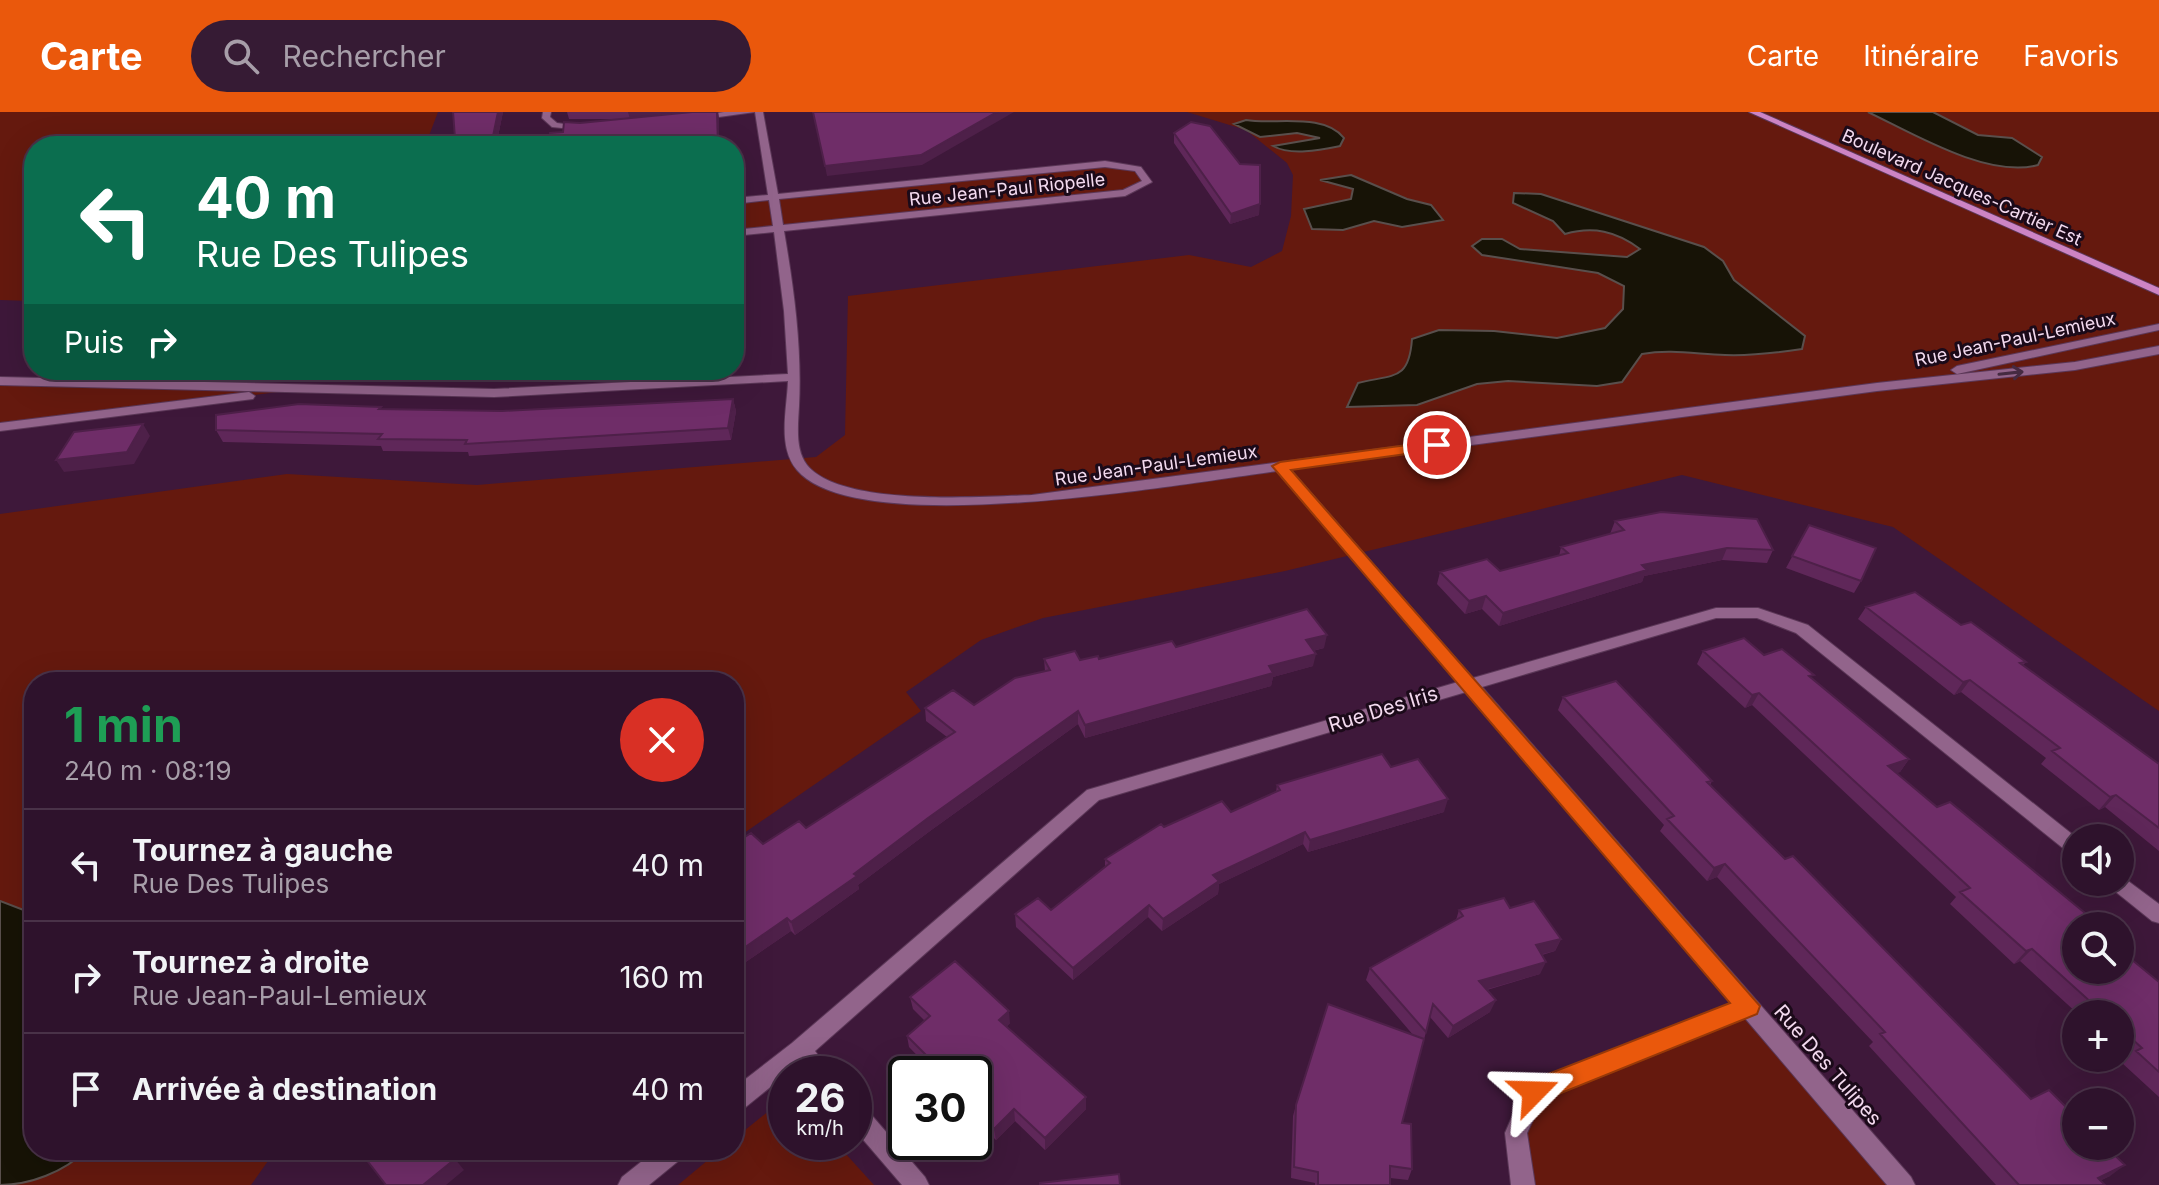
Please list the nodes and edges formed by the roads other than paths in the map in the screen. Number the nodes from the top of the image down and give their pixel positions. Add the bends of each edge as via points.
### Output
1 (547, 112) edge
2 (751, 112) edge
3 (759, 112) edge
4 (1753, 112) edge
5 (690, 117) edge
6 (598, 125) edge
7 (772, 197) junction
8 (744, 200) edge
9 (778, 229) junction
10 (744, 232) edge
11 (2159, 292) edge
12 (2159, 327) edge
13 (2159, 350) edge
14 (794, 377) junction
15 (738, 380) edge
16 (744, 380) edge
17 (0, 381) edge
18 (1877, 387) junction
19 (302, 389) junction
20 (0, 427) edge
21 (1280, 466) junction
22 (1468, 684) junction
23 (2062, 837) edge
24 (2134, 895) edge
25 (2159, 915) edge
26 (1748, 1006) junction
27 (800, 1050) junction
28 (805, 1056) edge
29 (744, 1094) edge
30 (872, 1133) edge
31 (661, 1160) edge
32 (630, 1185) edge
33 (917, 1185) edge
34 (1523, 1185) edge
35 (1903, 1185) edge

1 - 6 street via 555,125
2 - 5 street
3 - 7 street, Rue Jean-Paul-Lemieux
4 - 11 main road, Boulevard Jacques-Cartier Est
7 - 8 street, Rue Jean-Paul Riopelle
7 - 9 street, Rue Jean-Paul-Lemieux
7 - 9 street, Rue Jean-Paul Riopelle via 1105,164 1138,169 1147,182 1125,193
9 - 10 street, Rue Jean-Paul Riopelle
9 - 14 street, Rue Jean-Paul-Lemieux via 790,301
12 - 18 street, Rue Jean-Paul-Lemieux
18 -> 13 street, Rue Jean-Paul-Lemieux via 2075,366
14 - 16 street
14 - 21 street, Rue Jean-Paul-Lemieux via 793,453 808,475 848,492 917,500 1032,499
15 - 19 street via 494,393
17 - 19 street
18 - 21 street, Rue Jean-Paul-Lemieux
19 - 20 street
21 - 22 street, Rue Des Tulipes
22 - 23 street, Rue Des Iris via 1716,613 1758,613 1802,629
22 - 26 street, Rue Des Tulipes
22 - 27 street, Rue Des Iris via 1093,795
24 - 25 street
26 - 34 street via 1534,1092 1516,1133
26 - 35 street, Rue Des Tulipes
27 - 28 street
27 - 29 street, Rue Des Iris
30 - 33 street
31 - 32 street

